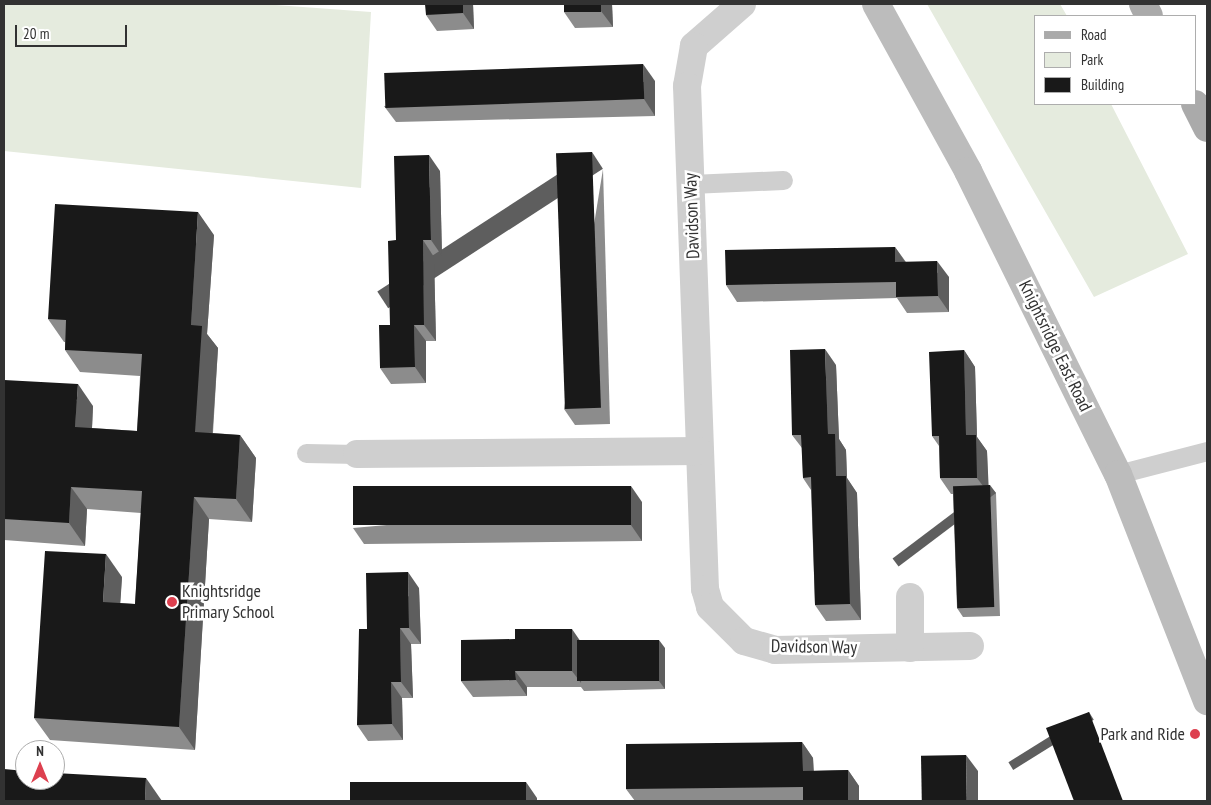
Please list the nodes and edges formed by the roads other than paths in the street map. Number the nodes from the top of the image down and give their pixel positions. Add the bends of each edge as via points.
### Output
1 (876, 4) edge
2 (735, 5) edge
3 (1195, 105) edge
4 (1207, 128) edge
5 (783, 180) dead end
6 (691, 184) junction
7 (699, 451) junction
8 (1207, 451) edge
9 (306, 453) dead end
10 (357, 454) joint
11 (1118, 474) junction
12 (910, 598) dead end
13 (970, 646) dead end
14 (910, 648) junction
15 (1207, 701) edge

1 - 11 street, Knightsridge East Road via 968,171
2 - 6 street, Davidson Way via 694,46 687,86
3 - 4 main road
5 - 6 lane
6 - 7 street, Davidson Way
7 - 10 street
7 - 14 street, Davidson Way via 705,589 710,608 721,621 744,640 775,650
8 - 11 lane
9 - 10 lane
11 - 15 street, Knightsridge East Road
12 - 14 street
13 - 14 street, Davidson Way

